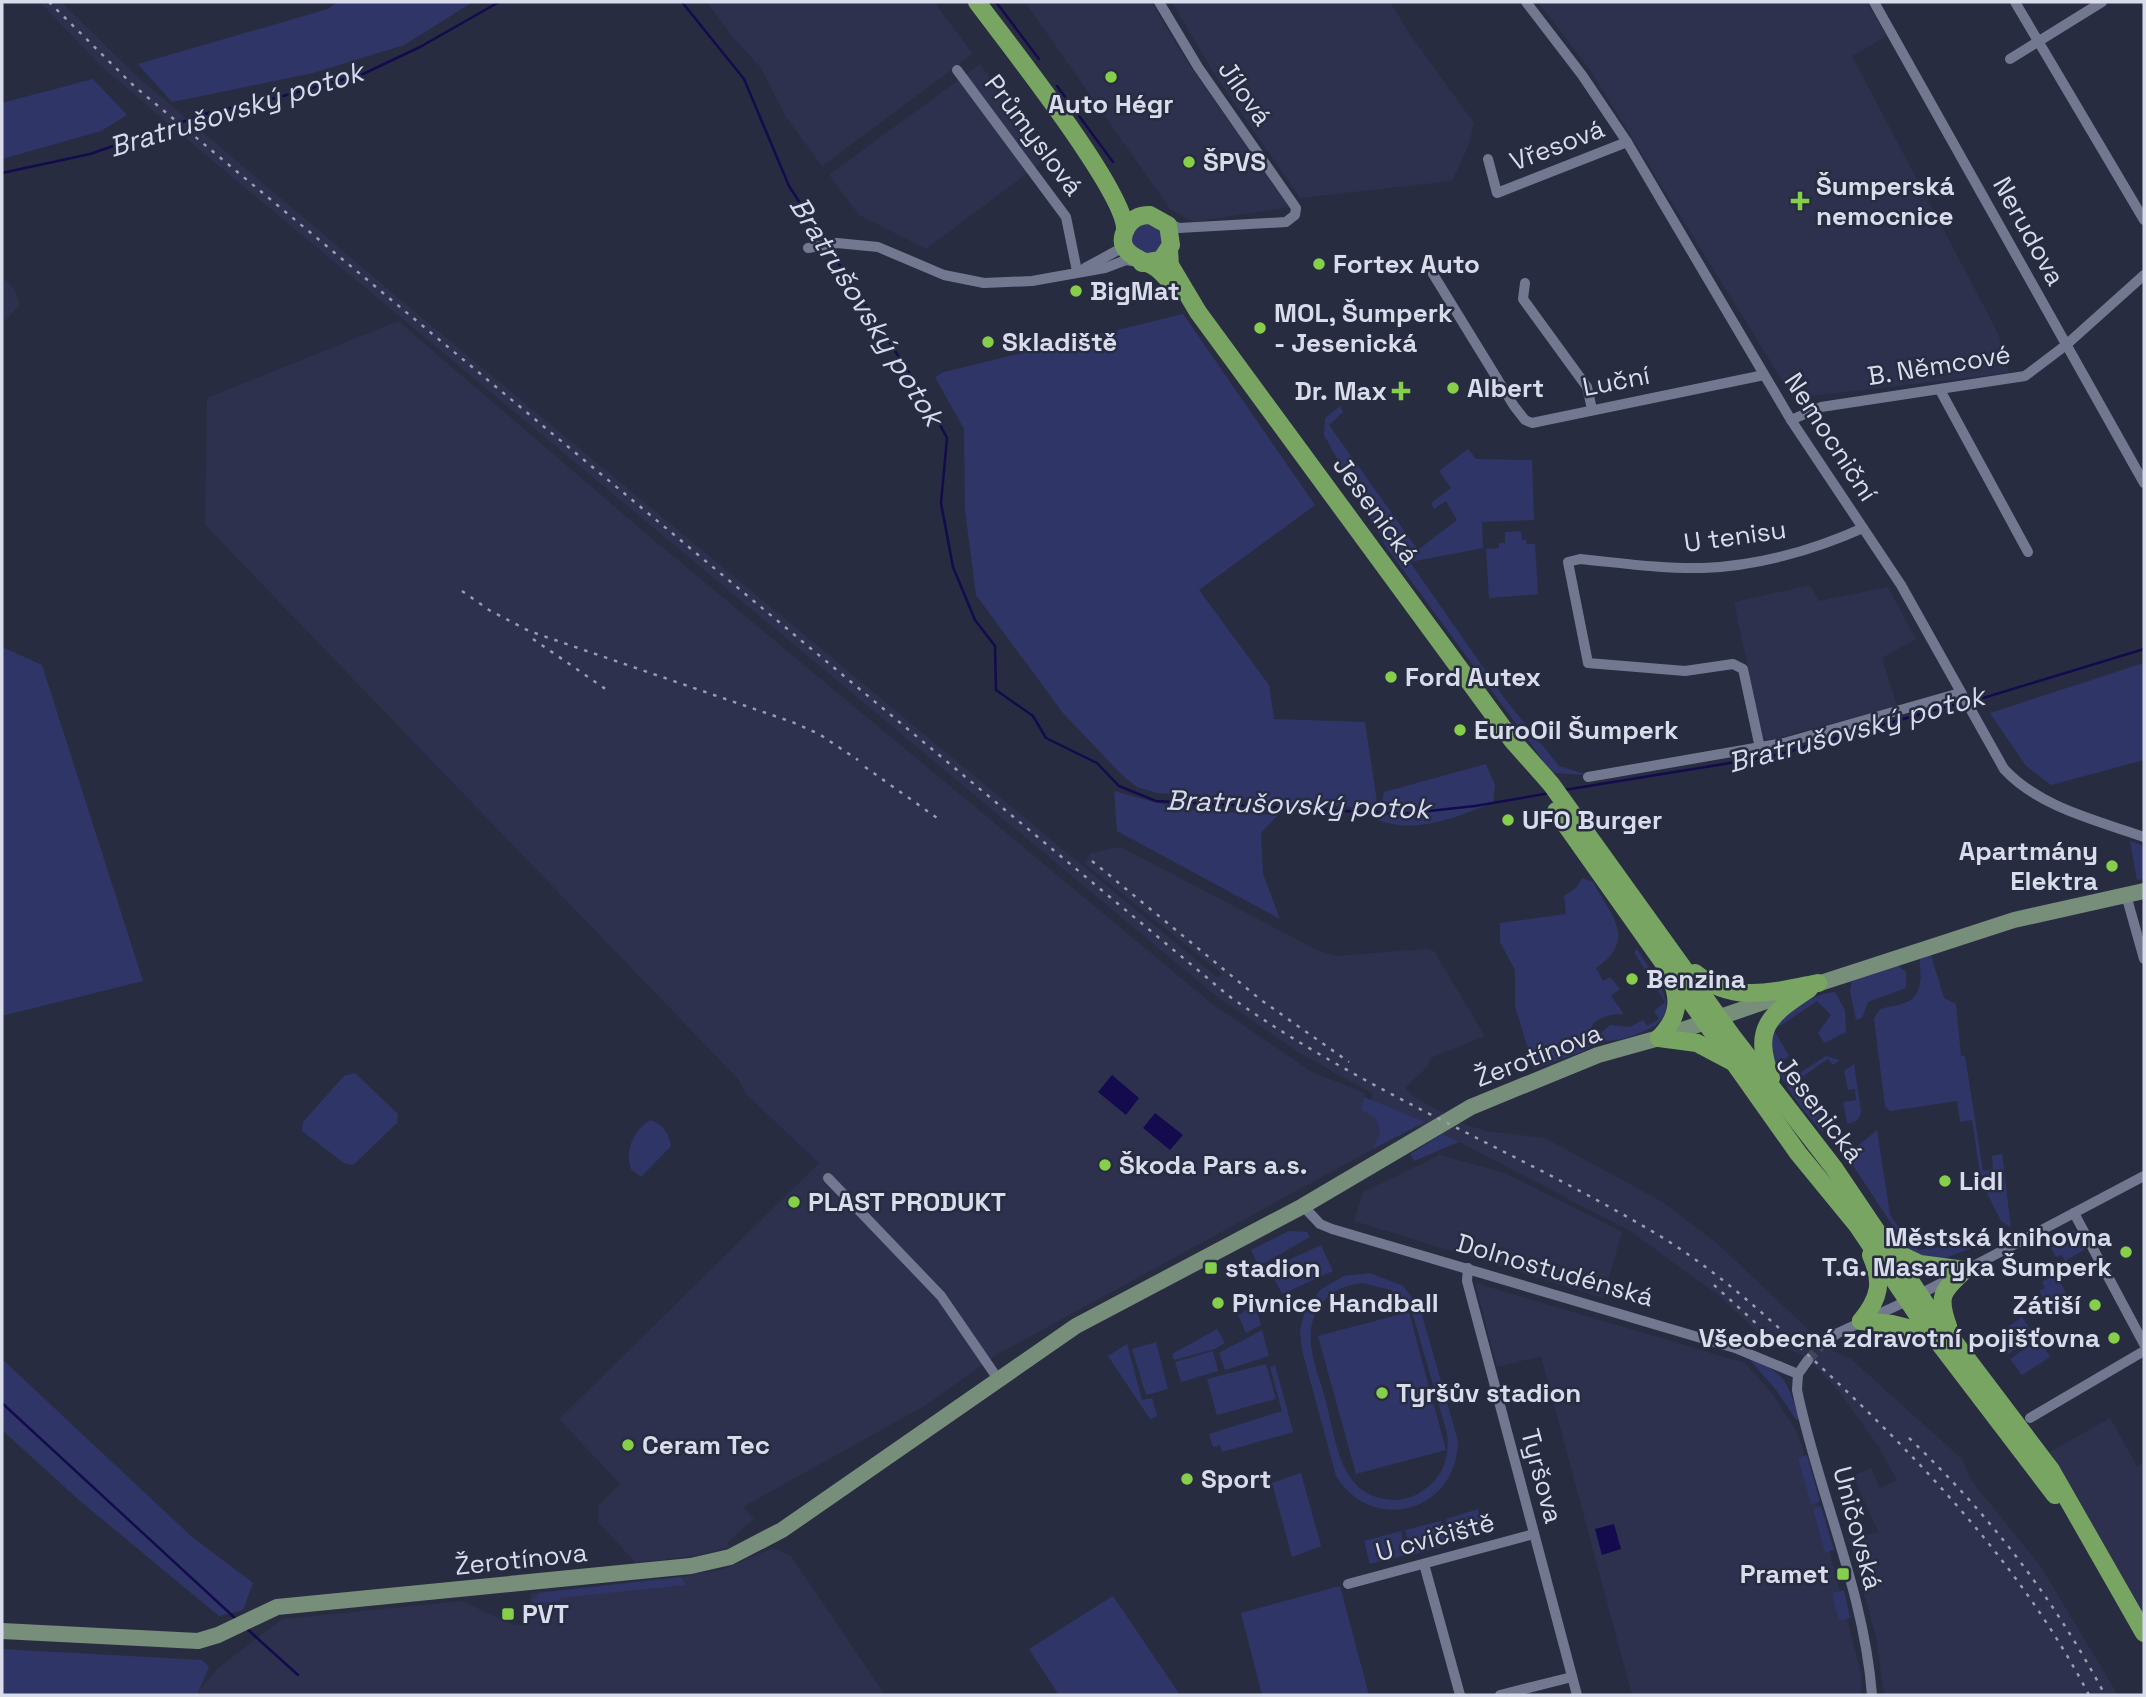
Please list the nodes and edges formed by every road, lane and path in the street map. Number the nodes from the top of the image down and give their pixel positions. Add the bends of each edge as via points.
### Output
1 (977, 2) edge
2 (1159, 2) edge
3 (1526, 2) edge
4 (1874, 2) edge
5 (2015, 2) edge
6 (2102, 2) edge
7 (2038, 41) junction
8 (2010, 59) dead end
9 (957, 70) dead end
10 (1627, 142) junction
11 (1488, 159) dead end
12 (1098, 169) junction
13 (1157, 218) junction
14 (2144, 220) edge
15 (1221, 225) junction
16 (1124, 233) junction
17 (813, 247) dead end
18 (1169, 250) junction
19 (1140, 262) junction
20 (1077, 271) junction
21 (1433, 274) dead end
22 (2144, 275) edge
23 (1525, 282) dead end
24 (1198, 312) junction
25 (2066, 345) junction
26 (1764, 375) junction
27 (1940, 390) junction
28 (1592, 409) junction
29 (1791, 420) junction
30 (2144, 482) edge
31 (1863, 528) junction
32 (2028, 552) dead end
33 (1963, 699) junction
34 (1760, 748) junction
35 (1588, 777) dead end
36 (2144, 837) edge
37 (2144, 891) edge
38 (2126, 895) junction
39 (2144, 959) edge
40 (1671, 961) junction
41 (1818, 983) junction
42 (1713, 1019) junction
43 (1659, 1038) junction
44 (1737, 1065) junction
45 (1778, 1097) junction
46 (2144, 1176) edge
47 (828, 1178) dead end
48 (1303, 1206) junction
49 (2074, 1213) junction
50 (1857, 1225) junction
51 (1889, 1248) junction
52 (1468, 1268) junction
53 (1965, 1270) junction
54 (1914, 1297) junction
55 (1861, 1321) junction
56 (1932, 1334) junction
57 (1954, 1342) junction
58 (1823, 1343) tunnel mouth
59 (2144, 1344) edge
60 (2144, 1351) edge
61 (1808, 1360) tunnel mouth
62 (1798, 1374) junction
63 (998, 1380) junction
64 (2030, 1418) dead end
65 (2076, 1518) junction
66 (1534, 1534) junction
67 (1424, 1564) junction
68 (1348, 1584) dead end
69 (2, 1631) edge
70 (2144, 1633) edge
71 (1572, 1676) junction
72 (1460, 1695) edge
73 (1500, 1695) edge
74 (1577, 1695) edge
75 (1872, 1695) edge

1 - 12 main road, Jesenická
2 - 15 street, Jílová via 1198,67 1296,208 1286,222
3 - 10 street, Nemocniční
4 - 25 street, Nerudova
5 - 7 street
6 - 7 street
7 - 8 street
7 - 14 street
9 - 20 street, Průmyslová via 1066,216
10 - 11 street, Vřesová via 1497,192
10 - 26 street, Nemocniční
12 - 13 main road, Jesenická via 1133,208
12 - 16 main road, Jesenická via 1124,216
13 - 15 street, Jílová via 1179,228
13 - 16 main road via 1133,220
13 - 18 main road, Jesenická via 1172,235
15 - 18 street, Jílová via 1180,237
16 - 19 main road, Jesenická via 1125,249
16 - 20 street via 1121,247 1114,253
17 - 20 street via 837,243 878,247 965,281 1032,281
18 - 19 main road via 1161,260
18 - 24 main road, Jesenická via 1170,265
19 - 20 street via 1126,260
19 - 24 main road, Jesenická via 1157,269
21 - 28 street, Luční via 1525,420 1532,423
22 - 25 street, B. Němcové
23 - 28 street via 1523,299 1587,387
24 - 40 main road, Jesenická
25 - 27 street, B. Němcové via 2025,376
25 - 30 street, Nerudova
26 - 28 street, Luční
26 - 29 street, Nemocniční
27 - 29 street, B. Němcové via 1821,407
27 - 32 street
29 - 31 street, Nemocniční
31 - 33 street, Nemocniční via 1901,585
31 - 34 street, U tenisu via 1829,544 1704,568 1580,559 1568,562 1588,663 1685,671 1733,664 1743,669
33 - 34 street
33 - 36 street, Nemocniční via 2019,786 2038,798
34 - 35 street
37 - 38 street, Žerotínova
38 - 39 street
38 - 41 street, Žerotínova via 2014,919
40 - 41 main road via 1735,993 1765,994
40 - 42 main road, Jesenická
40 - 43 main road via 1677,1007 1669,1028
41 - 42 street, Žerotínova
41 - 45 main road via 1780,1008 1764,1032 1762,1052
42 - 43 street, Žerotínova
42 - 44 main road, Jesenická
42 - 45 main road, Jesenická
43 - 44 main road via 1697,1044
43 - 48 street, Žerotínova via 1598,1055 1484,1101
44 - 50 main road, Jesenická via 1798,1153
45 - 51 main road, Jesenická
46 - 49 street
47 - 63 street via 941,1296
48 - 52 street, Dolnostudénská via 1320,1224 1332,1229
48 - 63 street, Žerotínova via 1076,1326
49 - 53 street
49 - 59 street
50 - 54 main road, Jesenická
50 - 55 main road via 1880,1280 1874,1306
51 - 53 main road via 1920,1264
51 - 54 main road, Jesenická
52 - 62 street, Dolnostudénská via 1735,1348
52 - 66 street, Tyršova via 1467,1282
53 - 54 street
53 - 57 main road via 1945,1289 1941,1301
54 - 55 street
54 - 56 main road, Jesenická
54 - 57 main road, Jesenická
55 - 56 main road
55 - 58 street
56 - 65 main road, Jesenická via 2005,1433
57 - 65 main road, Jesenická via 2056,1478
60 - 64 street
61 - 62 street
62 - 75 street, Uničovská via 1798,1399 1854,1596
63 - 69 street, Žerotínova via 782,1530 730,1557 654,1570 277,1606 198,1641
65 - 70 main road, Jesenická
66 - 67 street, U cvičiště
66 - 71 street, Tyršova
67 - 68 street, U cvičiště
67 - 72 street
71 - 73 street
71 - 74 street, Tyršova

